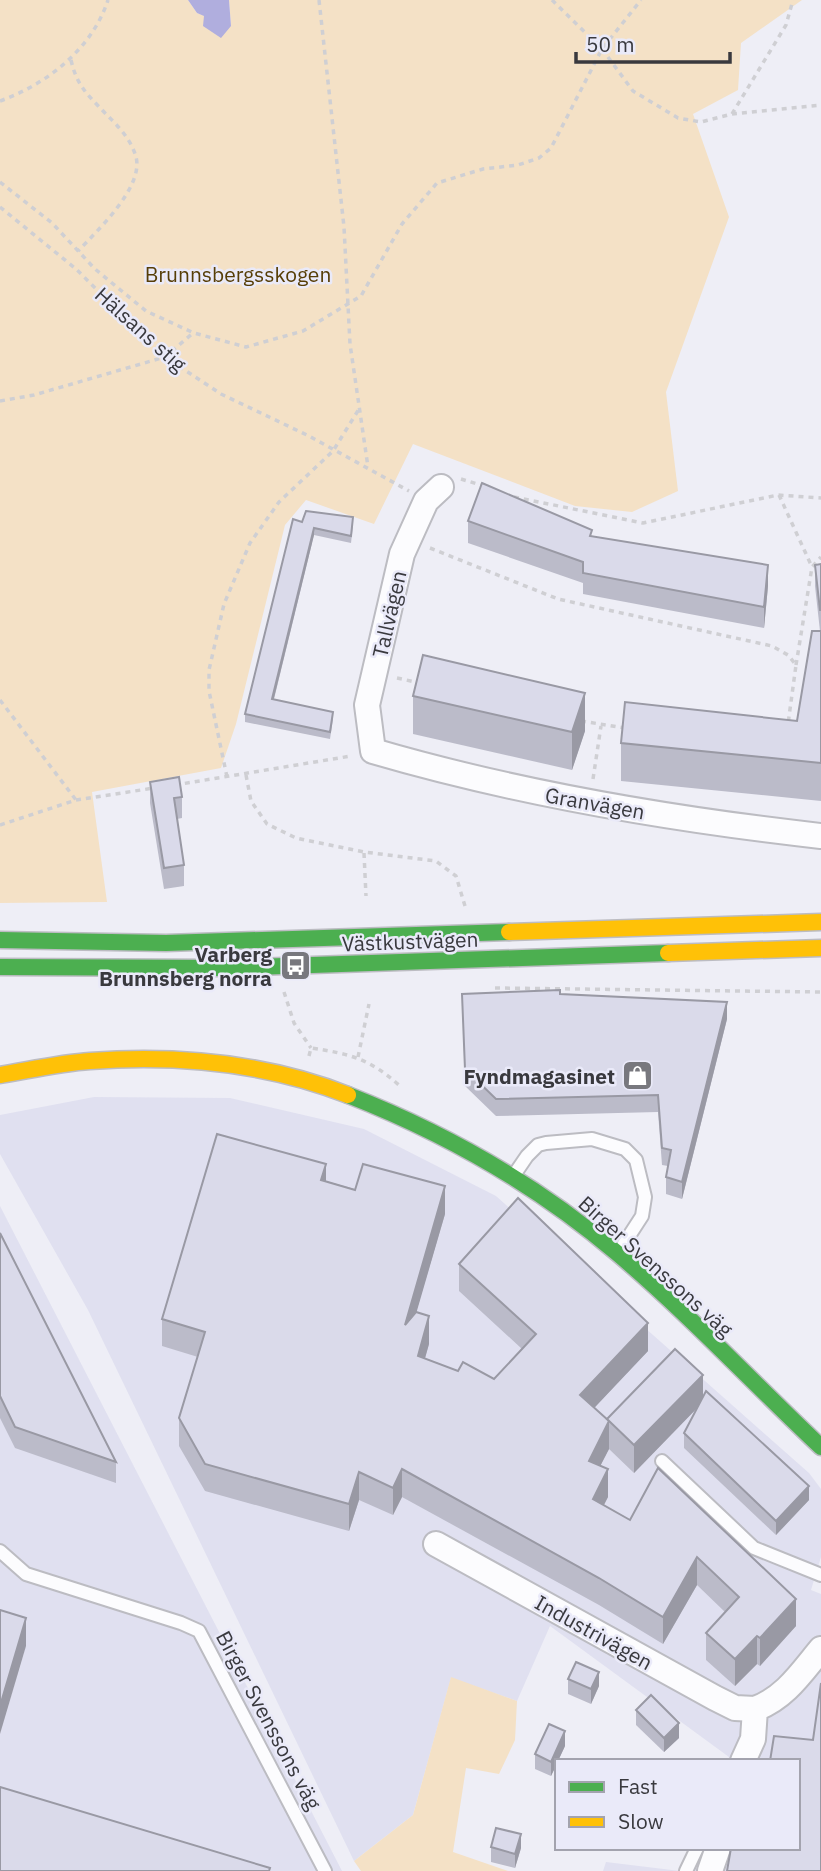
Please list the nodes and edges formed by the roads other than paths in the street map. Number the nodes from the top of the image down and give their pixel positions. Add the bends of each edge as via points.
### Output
1 (433, 494) road end
2 (373, 751) joint
3 (821, 836) edge
4 (821, 922) edge
5 (0, 940) edge
6 (821, 948) edge
7 (0, 967) edge
8 (0, 1075) edge
9 (514, 1175) junction
10 (617, 1253) junction
11 (821, 1447) edge
12 (662, 1461) dead end
13 (436, 1545) dead end
14 (0, 1551) edge
15 (821, 1575) edge
16 (821, 1649) edge
17 (755, 1709) junction
18 (744, 1759) edge
19 (696, 1850) edge
20 (717, 1850) edge
21 (325, 1871) edge
22 (686, 1871) edge
23 (710, 1871) edge

1 - 2 street, Tallvägen via 408,540 367,705
2 - 3 street, Granvägen via 532,792 701,823
4 - 5 street, Västkustvägen via 166,943
6 - 7 street, Västkustvägen via 222,968
8 - 9 street, Birger Svenssons väg via 107,1057 175,1058 259,1069 359,1096 459,1142
9 - 10 street, Birger Svenssons väg
9 - 10 lane via 538,1145 546,1143 592,1139 625,1149 636,1160 645,1197 642,1216
10 - 11 street, Birger Svenssons väg
12 - 15 lane via 754,1548
13 - 17 street, Industrivägen via 715,1698
14 - 21 lane, Birger Svenssons väg via 26,1574 199,1631
16 - 17 street via 789,1689
17 - 18 street via 752,1739
19 - 22 lane
20 - 23 street

